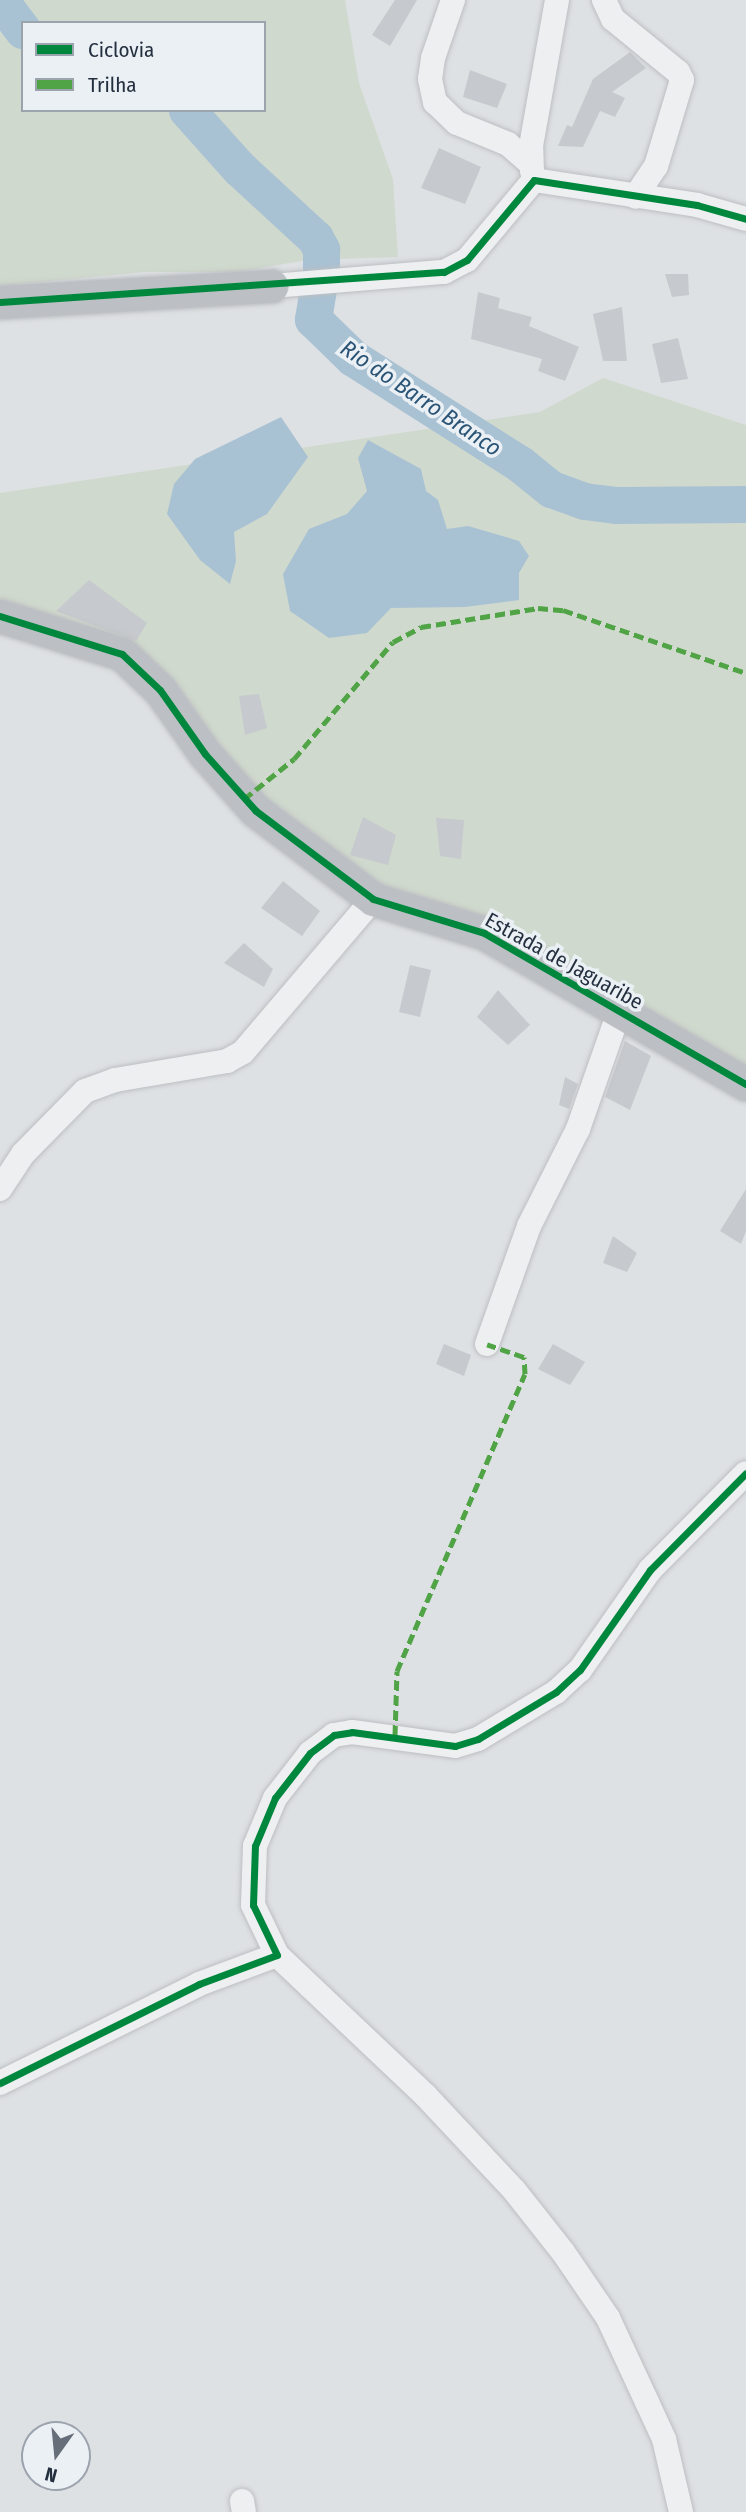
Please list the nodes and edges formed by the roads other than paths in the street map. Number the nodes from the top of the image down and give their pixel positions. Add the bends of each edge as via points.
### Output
1 (453, 0) edge
2 (557, 0) edge
3 (604, 0) edge
4 (532, 172) junction
5 (635, 197) junction
6 (746, 219) edge
7 (272, 286) joint
8 (0, 302) edge
9 (0, 616) edge
10 (373, 899) junction
11 (619, 1012) junction
12 (746, 1084) edge
13 (0, 1189) edge
14 (487, 1344) dead end
15 (746, 1473) edge
16 (277, 1955) junction
17 (0, 2083) edge
18 (681, 2512) edge

1 - 4 street via 433,58 430,79 435,102 457,123 508,144
2 - 4 street
3 - 5 street via 613,19 678,72 681,80 656,166
4 - 5 street
4 - 7 street via 467,260 444,272
5 - 6 street via 697,205
7 - 8 street
9 - 10 street, Estrada de Jaguaribe via 122,654 160,690 205,754 256,811
10 - 11 street, Estrada de Jaguaribe via 484,933
10 - 13 street via 243,1052 227,1061 115,1080 85,1091 23,1154
11 - 12 street, Estrada de Jaguaribe
11 - 14 street via 578,1129 529,1226
15 - 16 street via 650,1570 580,1670 544,1700 478,1739 455,1746 352,1732 334,1735 310,1753 275,1798 255,1846 253,1905
16 - 17 street via 199,1984
16 - 18 street via 425,2095 514,2190 563,2252 608,2318 664,2439

